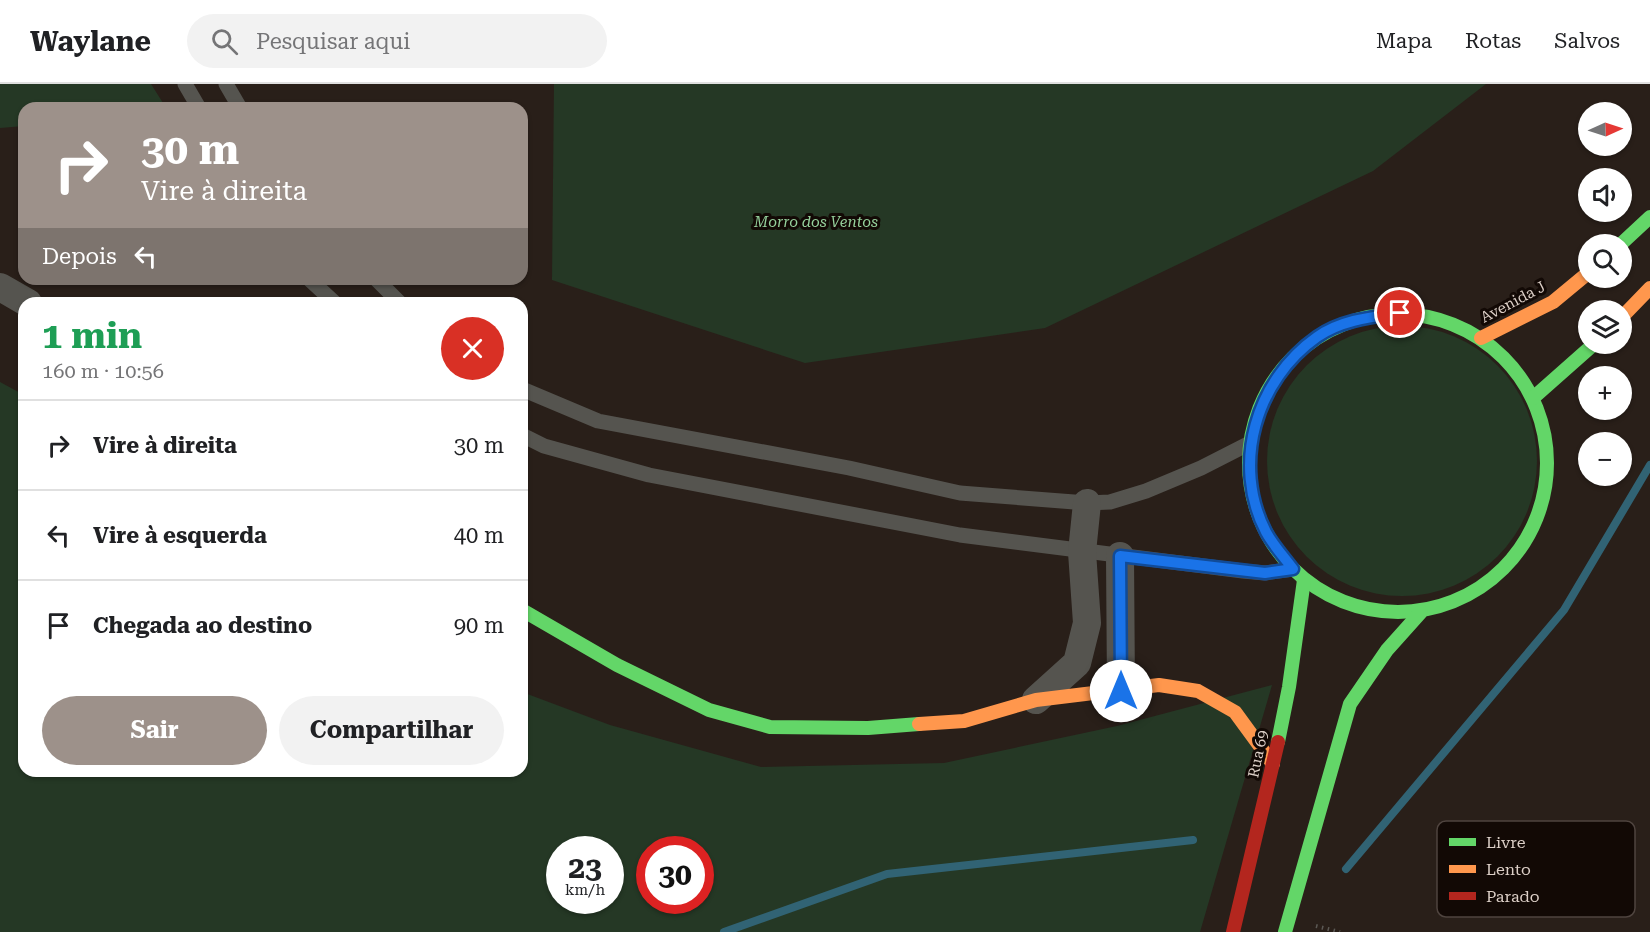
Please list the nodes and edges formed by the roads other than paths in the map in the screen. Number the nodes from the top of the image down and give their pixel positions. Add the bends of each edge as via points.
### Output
1 (185, 84) edge
2 (226, 84) edge
3 (196, 102) edge
4 (236, 102) edge
5 (1650, 217) edge
6 (1632, 234) edge
7 (1578, 281) edge
8 (316, 285) edge
9 (382, 285) edge
10 (0, 287) edge
11 (1650, 288) edge
12 (18, 297) edge
13 (328, 297) edge
14 (394, 297) edge
15 (1632, 307) edge
16 (1481, 338) junction
17 (1583, 354) edge
18 (528, 392) edge
19 (1533, 398) junction
20 (528, 438) edge
21 (1250, 443) junction
22 (1087, 503) junction
23 (1082, 552) junction
24 (1120, 556) junction
25 (1293, 569) junction
26 (1304, 580) junction
27 (1421, 612) junction
28 (528, 613) edge
29 (1121, 691) junction
30 (1036, 700) junction
31 (1273, 764) junction
32 (1233, 932) edge
33 (1285, 932) edge

1 - 3 lane
2 - 4 lane
5 - 6 main road
7 - 16 main road, Avenida J via 1553,302
8 - 13 lane
9 - 14 lane
10 - 12 street
11 - 15 main road
16 - 19 main road via 1502,354
16 - 21 main road via 1442,320 1400,313 1357,319 1318,336 1286,365 1262,401
17 - 19 main road
18 - 22 lane via 598,421 960,493
19 - 27 main road via 1546,443 1546,466 1545,489 1530,533 1503,570 1465,598
20 - 23 lane via 649,475 960,535
21 - 22 lane via 1146,491 1110,502
21 - 25 main road via 1251,489 1266,532
22 - 23 street
23 - 24 lane
23 - 30 street via 1087,623 1077,663
24 - 25 lane via 1265,573
24 - 29 street
25 - 26 main road
26 - 27 main road via 1340,602 1380,612
26 - 31 main road, Rua 69
27 - 33 main road via 1387,650 1350,704
28 - 30 main road via 617,665 709,710 770,727 868,728 964,722
29 - 30 main road
29 - 31 main road via 1159,685 1198,691 1235,712
31 - 32 main road, Rua 69

